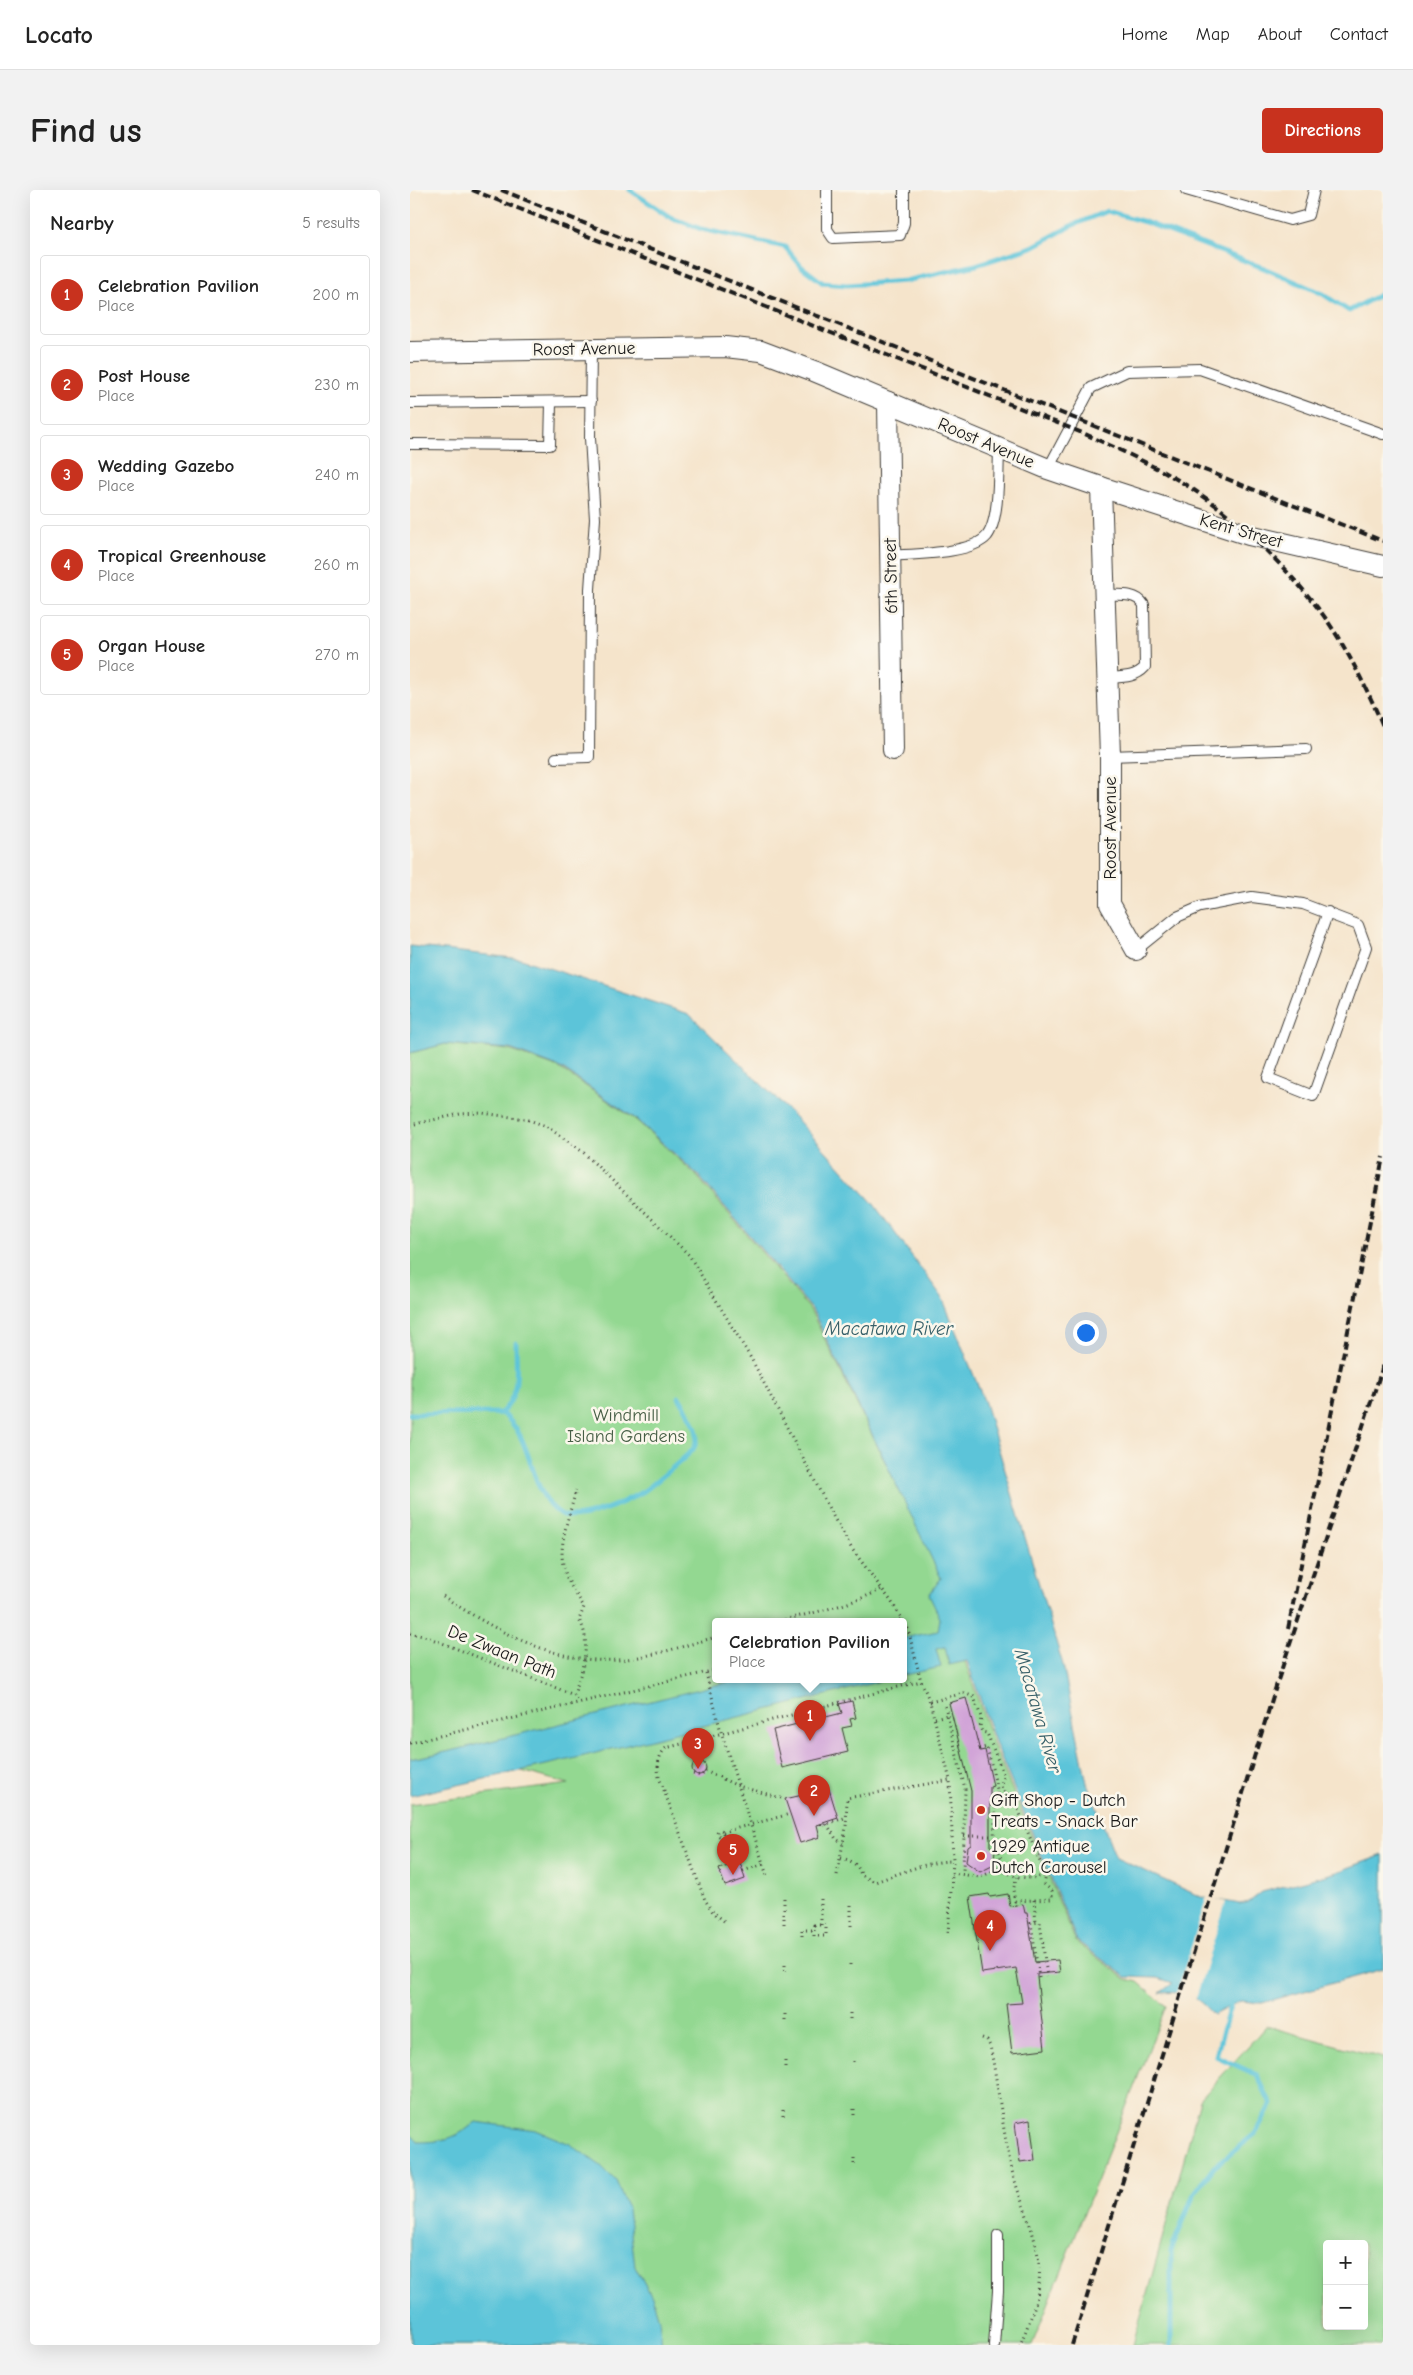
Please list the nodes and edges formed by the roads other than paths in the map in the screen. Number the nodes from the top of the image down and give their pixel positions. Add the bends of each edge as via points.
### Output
1 (827, 190) edge
2 (904, 190) edge
3 (1186, 190) edge
4 (1314, 190) edge
5 (591, 349) junction
6 (410, 352) edge
7 (591, 402) junction
8 (888, 402) junction
9 (410, 403) edge
10 (551, 403) junction
11 (1383, 434) edge
12 (410, 444) edge
13 (1000, 449) junction
14 (1048, 469) junction
15 (1101, 487) junction
16 (890, 556) junction
17 (1383, 566) edge
18 (1105, 595) junction
19 (1107, 678) junction
20 (1306, 749) dead end
21 (894, 750) dead end
22 (1110, 756) junction
23 (556, 758) dead end
24 (1328, 912) junction
25 (1136, 950) joint
26 (998, 2235) dead end
27 (994, 2345) edge

1 - 2 lane via 827,229 833,238 900,235 904,223
3 - 4 lane via 1290,220 1308,215
5 - 6 street, Roost Avenue
5 - 7 lane
5 - 8 street, Roost Avenue via 726,346 761,351
7 - 10 lane
7 - 23 lane via 595,519 590,589 589,757
8 - 13 street, Roost Avenue
8 - 16 street, 6th Street
9 - 10 lane
10 - 12 lane via 550,445
11 - 14 lane via 1200,369 1126,371 1091,388
13 - 14 street, Roost Avenue
13 - 16 lane via 994,518 986,536 955,550
14 - 15 street, Roost Avenue
15 - 17 street, Kent Street via 1249,535
15 - 18 street, Roost Avenue
16 - 21 street, 6th Street
18 - 19 street, Roost Avenue
18 - 19 lane via 1135,596 1144,605 1146,667 1140,674 1130,677
19 - 22 street, Roost Avenue
20 - 22 lane
22 - 25 street, Roost Avenue via 1110,904
24 - 24 lane via 1358,925 1366,947 1314,1096 1268,1078
24 - 25 lane via 1303,904 1252,896 1200,907 1178,917
26 - 27 lane

